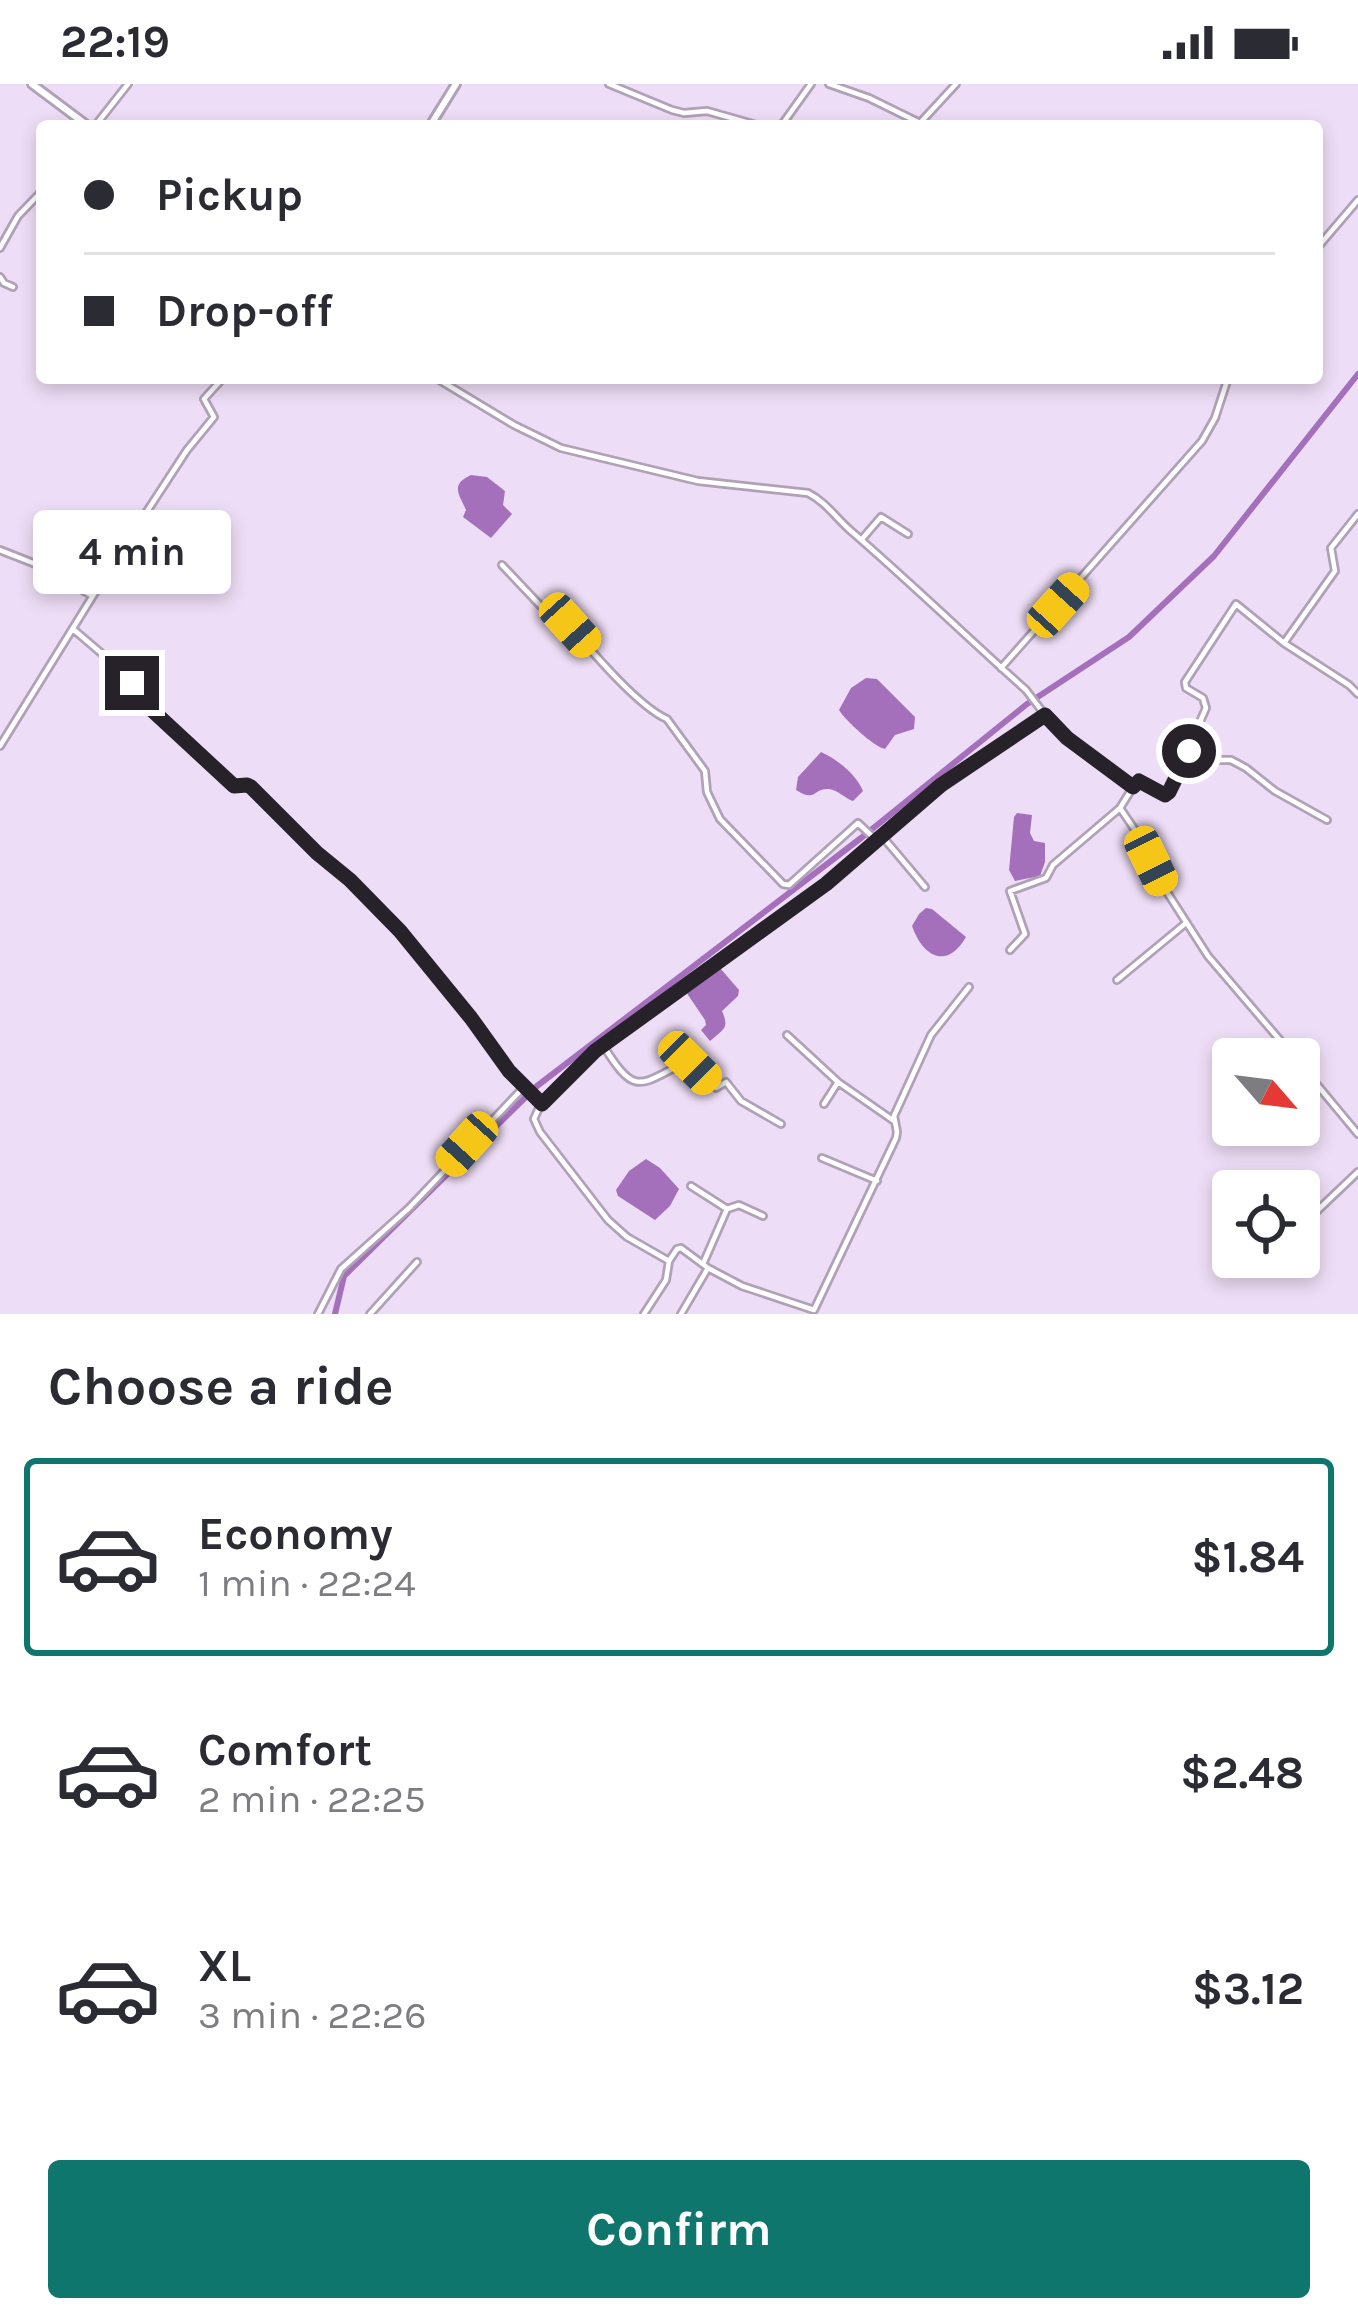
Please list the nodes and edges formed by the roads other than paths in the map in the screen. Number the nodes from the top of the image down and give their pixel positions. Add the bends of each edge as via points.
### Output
1 (32, 84) edge
2 (128, 84) edge
3 (456, 84) edge
4 (609, 84) edge
5 (812, 84) edge
6 (829, 84) edge
7 (858, 84) edge
8 (956, 84) edge
9 (854, 93) junction
10 (83, 120) edge
11 (96, 120) edge
12 (434, 120) edge
13 (739, 120) edge
14 (785, 120) edge
15 (912, 120) edge
16 (924, 120) edge
17 (36, 198) edge
18 (1358, 200) edge
19 (1323, 241) edge
20 (0, 248) edge
21 (0, 277) edge
22 (13, 287) dead end
23 (218, 384) edge
24 (446, 384) edge
25 (1226, 384) edge
26 (1358, 514) edge
27 (908, 534) dead end
28 (862, 539) junction
29 (0, 550) edge
30 (502, 565) dead end
31 (92, 596) junction
32 (73, 629) junction
33 (1284, 643) junction
34 (1001, 668) junction
35 (1358, 694) edge
36 (1044, 713) junction
37 (0, 746) edge
38 (1189, 751) junction
39 (1133, 787) junction
40 (1120, 808) junction
41 (1327, 820) dead end
42 (876, 837) junction
43 (925, 887) dead end
44 (1186, 923) junction
45 (1010, 950) dead end
46 (1117, 980) dead end
47 (969, 987) dead end
48 (787, 1035) dead end
49 (1279, 1038) edge
50 (603, 1045) junction
51 (838, 1082) junction
52 (526, 1089) junction
53 (1320, 1089) edge
54 (540, 1101) junction
55 (824, 1104) dead end
56 (894, 1121) junction
57 (781, 1124) dead end
58 (1358, 1134) edge
59 (822, 1158) dead end
60 (1358, 1172) edge
61 (877, 1181) junction
62 (691, 1186) dead end
63 (1320, 1208) edge
64 (728, 1209) junction
65 (764, 1216) dead end
66 (670, 1261) junction
67 (417, 1262) dead end
68 (706, 1266) junction
69 (318, 1314) edge
70 (370, 1314) edge
71 (644, 1314) edge
72 (682, 1314) edge

1 - 10 street
2 - 11 street
3 - 12 street
4 - 13 street via 672,110
5 - 14 street
6 - 9 street
7 - 9 street
8 - 16 street
9 - 15 street
17 - 20 street
18 - 19 street
21 - 22 street
23 - 31 street via 204,399 214,417
24 - 28 street via 561,448 698,481 808,493
25 - 34 street via 1202,440
26 - 33 street via 1331,548 1335,572
27 - 28 street via 881,518
28 - 34 street
29 - 31 street
30 - 42 street via 667,719 705,771 726,828 783,884 858,823
31 - 32 street
32 - 37 street
32 - 52 street via 219,774 251,787 350,880 423,957
33 - 35 street
33 - 38 street via 1236,604 1185,682 1206,708
34 - 36 street
36 - 39 street
36 - 42 street
38 - 39 street via 1165,795 1139,781
38 - 41 street via 1231,760
39 - 40 street
40 - 44 street
40 - 45 street via 1046,878 1010,891 1025,934
42 - 43 street
42 - 50 street via 826,884
44 - 46 street
44 - 49 street
47 - 56 street via 931,1035
48 - 51 street
50 - 54 street
50 - 57 street via 640,1084 688,1061 716,1088 726,1082
51 - 55 street
51 - 56 street
52 - 54 street
52 - 69 street via 341,1269
53 - 58 street
54 - 66 street via 540,1132 608,1220
56 - 61 street via 896,1138
59 - 61 street
60 - 63 street
61 - 68 street via 814,1310
62 - 64 street
64 - 65 street via 739,1205
64 - 68 street
66 - 68 street via 681,1248
66 - 71 street
67 - 70 street
68 - 72 street

